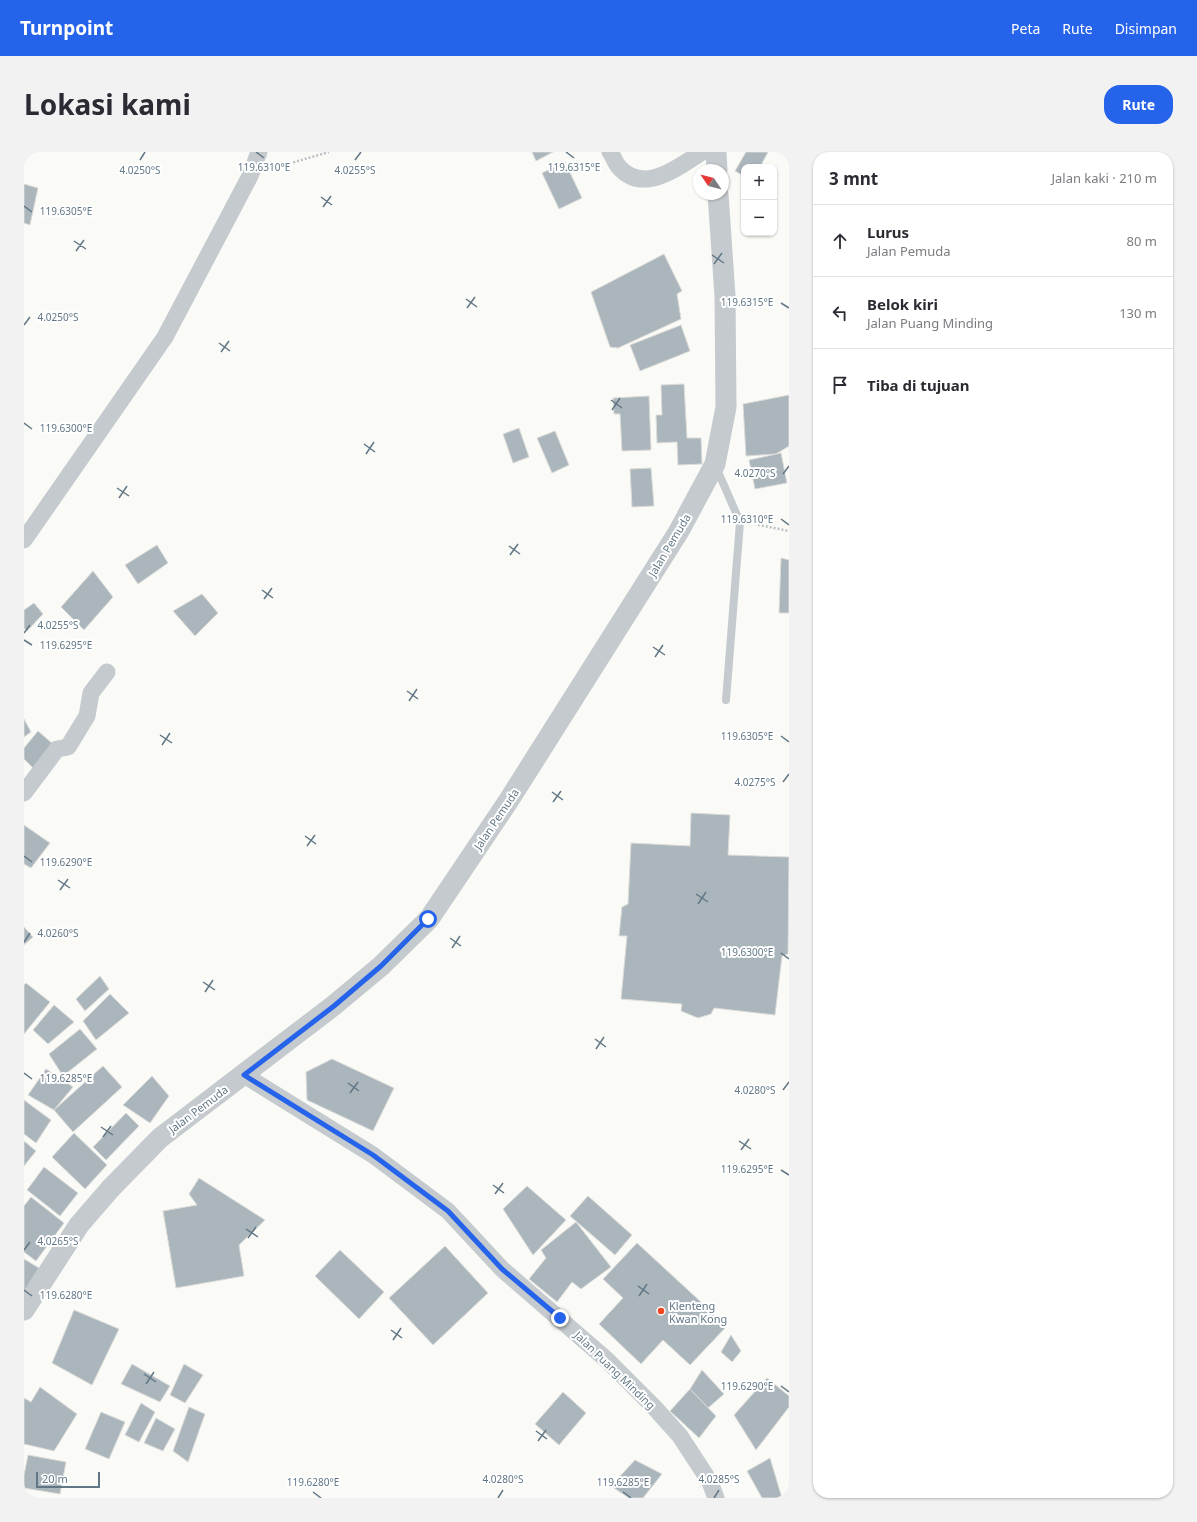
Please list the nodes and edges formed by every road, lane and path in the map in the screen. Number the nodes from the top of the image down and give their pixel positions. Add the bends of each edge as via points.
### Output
1 (259, 152) edge
2 (329, 152) edge
3 (610, 152) edge
4 (702, 152) edge
5 (716, 152) edge
6 (717, 164) edge
7 (250, 176) junction
8 (718, 200) edge
9 (715, 464) junction
10 (740, 522) junction
11 (789, 531) edge
12 (24, 540) edge
13 (107, 672) dead end
14 (726, 700) dead end
15 (24, 793) edge
16 (244, 1075) junction
17 (24, 1310) edge
18 (716, 1498) edge

1 - 7 street
2 - 7 path
3 - 4 street via 624,171 632,176 650,179 672,171
5 - 6 street
7 - 12 street via 165,337
8 - 9 street, Jalan Pemuda via 725,296 726,407
9 - 10 lane
9 - 16 street, Jalan Pemuda via 679,531 591,671 509,800 428,919 381,966 334,1006
10 - 11 path
10 - 14 lane
13 - 15 street via 91,693 87,716 68,747 57,749
16 - 17 street, Jalan Pemuda via 160,1138 111,1188 79,1225
16 - 18 street, Jalan Puang Minding via 373,1155 448,1211 502,1269 607,1360 654,1407 680,1436 710,1482

